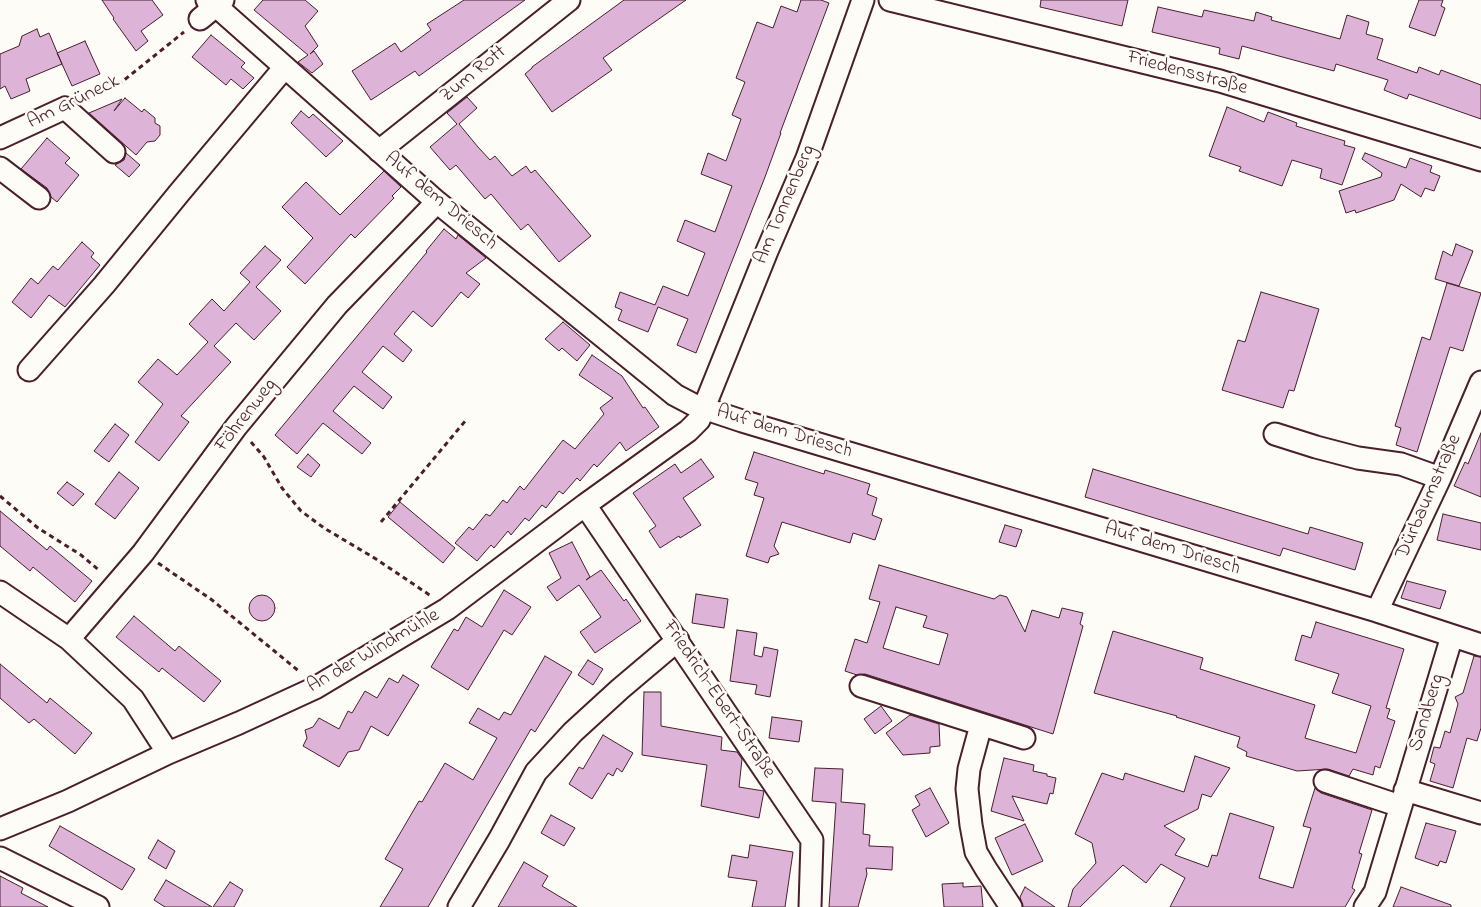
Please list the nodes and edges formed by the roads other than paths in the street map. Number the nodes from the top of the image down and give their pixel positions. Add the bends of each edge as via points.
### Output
1 (569, 0) edge
2 (863, 0) edge
3 (890, 0) edge
4 (211, 6) edge
5 (285, 67) junction
6 (0, 138) edge
7 (379, 151) junction
8 (114, 152) dead end
9 (1481, 160) edge
10 (0, 168) edge
11 (39, 198) dead end
12 (437, 202) junction
13 (29, 370) dead end
14 (1481, 382) edge
15 (704, 408) junction
16 (1275, 434) dead end
17 (1440, 478) junction
18 (585, 504) junction
19 (0, 592) edge
20 (1377, 611) junction
21 (1452, 636) junction
22 (69, 639) junction
23 (678, 640) junction
24 (1481, 644) edge
25 (861, 686) dead end
26 (981, 725) junction
27 (1024, 738) dead end
28 (168, 753) junction
29 (1325, 781) dead end
30 (1402, 798) junction
31 (1481, 813) edge
32 (0, 829) edge
33 (0, 858) edge
34 (98, 907) edge
35 (459, 907) edge
36 (810, 907) edge
37 (1012, 907) edge
38 (1365, 907) edge

1 - 7 street, Zum Rott
2 - 15 street, Am Tonnenberg via 808,158 766,251
3 - 9 street, Friedensstraße via 1220,82
4 - 5 street, Auf dem Driesch
5 - 7 street, Auf dem Driesch
5 - 13 street
6 - 8 street, Am Grüneck via 66,108
7 - 12 street, Auf dem Driesch
10 - 11 street
12 - 15 street, Auf dem Driesch via 675,395
12 - 22 street, Föhrenweg via 337,305 236,427 144,553
14 - 17 street, Dürbaumstraße
15 - 18 street, An der Windmühle via 699,420 688,431
15 - 20 street, Auf dem Driesch
16 - 17 street via 1358,458 1401,464
17 - 20 street, Dürbaumstraße
18 - 23 street, Friedrich-Ebert-Straße
18 - 28 street, An der Windmühle via 447,609 315,688
19 - 22 street
20 - 21 street, Auf dem Driesch
21 - 24 street, Auf dem Driesch
21 - 30 street, Sandberg
22 - 28 street via 133,699
23 - 35 street via 573,732 536,772
23 - 36 street, Friedrich-Ebert-Straße via 812,840
25 - 26 street
26 - 27 street
26 - 37 street via 969,768 970,825 976,852
28 - 32 street, An der Windmühle via 68,801
29 - 30 street
30 - 31 street
30 - 38 street, Sandberg via 1375,892
33 - 34 street

